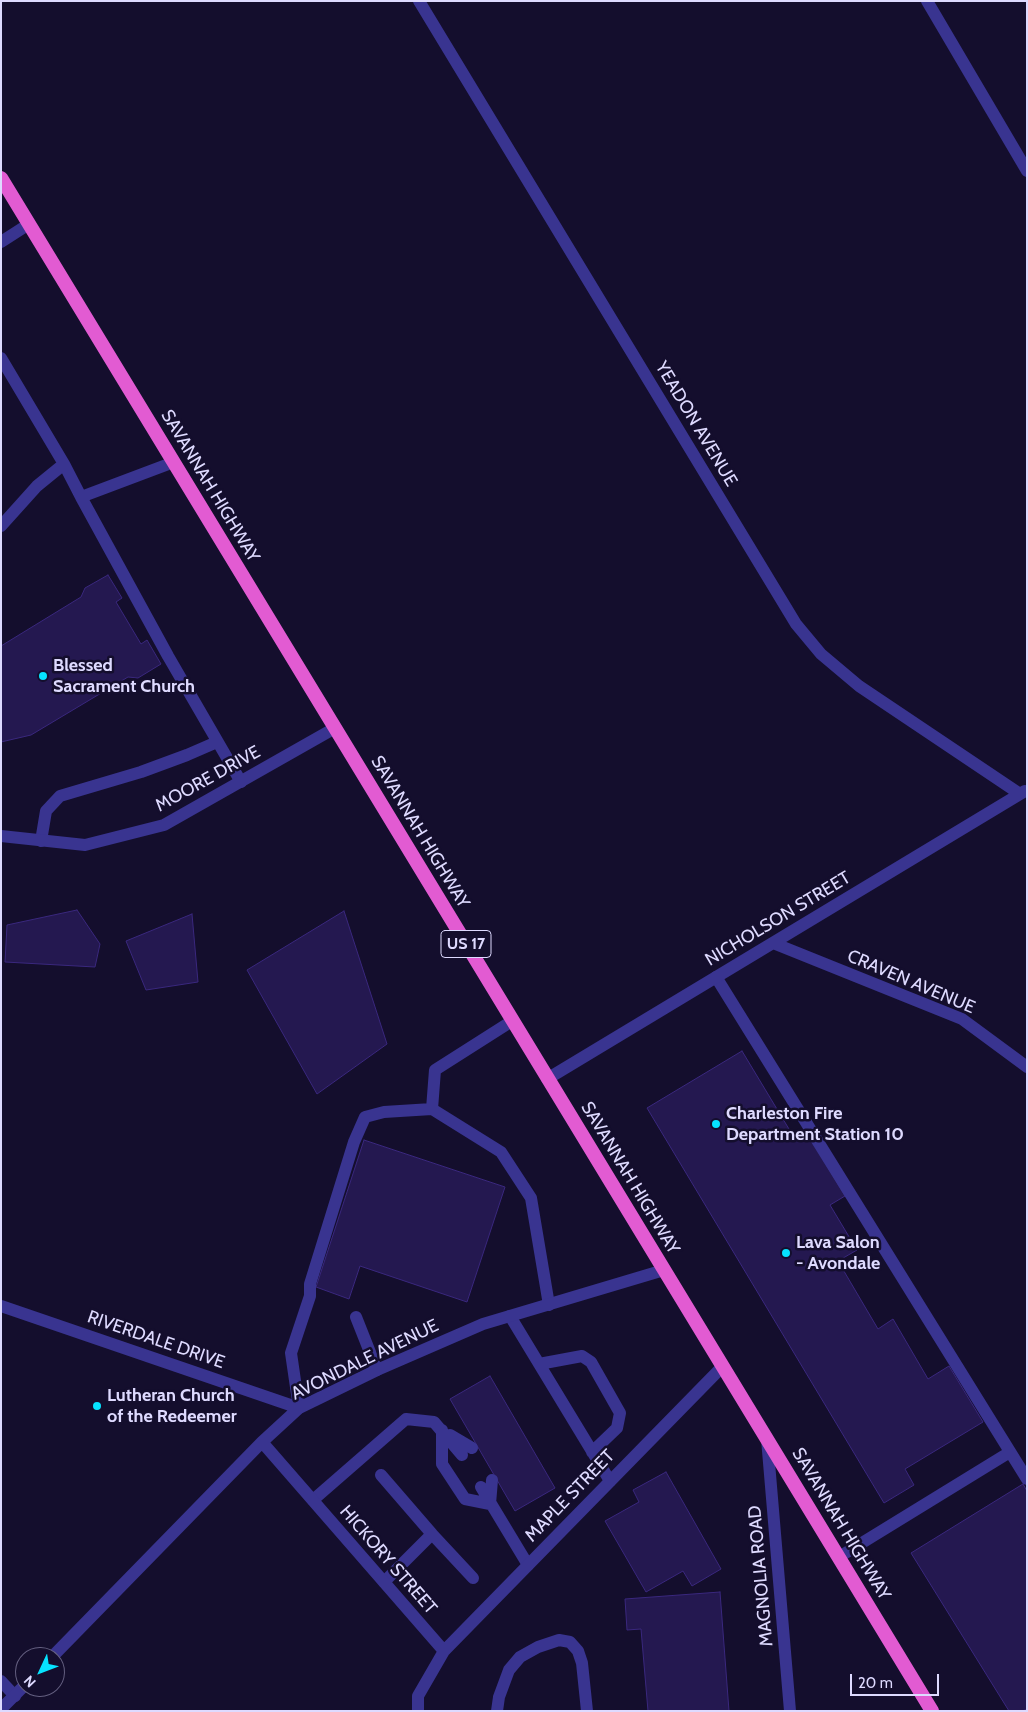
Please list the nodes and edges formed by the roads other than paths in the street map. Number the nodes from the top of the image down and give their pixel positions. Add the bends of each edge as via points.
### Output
1 (419, 1) edge
2 (927, 1) edge
3 (1027, 171) edge
4 (1, 178) edge
5 (29, 224) junction
6 (1, 242) edge
7 (1, 358) edge
8 (174, 462) junction
9 (64, 464) junction
10 (81, 497) junction
11 (1, 526) edge
12 (335, 728) junction
13 (217, 742) junction
14 (241, 782) junction
15 (1024, 792) edge
16 (1, 836) edge
17 (41, 841) junction
18 (773, 943) junction
19 (716, 977) junction
20 (512, 1021) junction
21 (1027, 1067) edge
22 (548, 1079) junction
23 (432, 1109) junction
24 (664, 1270) junction
25 (549, 1305) junction
26 (1, 1306) edge
27 (510, 1316) junction
28 (356, 1317) dead end
29 (539, 1364) junction
30 (722, 1366) junction
31 (377, 1370) junction
32 (299, 1408) junction
33 (442, 1430) junction
34 (766, 1439) junction
35 (262, 1442) junction
36 (467, 1452) dead end
37 (592, 1452) junction
38 (1010, 1452) junction
39 (381, 1475) dead end
40 (1027, 1479) edge
41 (610, 1481) junction
42 (486, 1483) dead end
43 (313, 1500) junction
44 (490, 1504) junction
45 (432, 1534) junction
46 (839, 1557) junction
47 (528, 1565) junction
48 (473, 1578) dead end
49 (384, 1582) junction
50 (62, 1647) edge
51 (444, 1651) junction
52 (1, 1681) edge
53 (15, 1696) joint
54 (1, 1710) edge
55 (418, 1711) edge
56 (497, 1711) edge
57 (587, 1711) edge
58 (790, 1711) edge
59 (932, 1711) edge

1 - 15 street, YEADON AVENUE via 796,624 822,654 859,686
2 - 3 street
4 - 5 highway, SAVANNAH HIGHWAY / US 17
5 - 6 street
5 - 8 highway, SAVANNAH HIGHWAY / US 17
7 - 9 street
8 - 10 street
8 - 12 highway, SAVANNAH HIGHWAY / US 17
9 - 10 street
9 - 11 street via 37,486
10 - 13 street
12 - 14 street, MOORE DRIVE
12 - 20 highway, SAVANNAH HIGHWAY / US 17
13 - 14 street
13 - 17 street via 141,772 60,796 46,811
14 - 17 street, MOORE DRIVE via 164,825 85,846
15 - 18 street, NICHOLSON STREET
16 - 17 street, MOORE DRIVE
18 - 19 street, NICHOLSON STREET
18 - 21 street, CRAVEN AVENUE via 962,1019
19 - 22 street, NICHOLSON STREET
19 - 38 street
20 - 22 highway, SAVANNAH HIGHWAY / US 17
20 - 23 street via 435,1070
22 - 24 highway, SAVANNAH HIGHWAY / US 17
23 - 25 street via 501,1152 531,1198
23 - 32 street via 384,1112 365,1117 354,1142 291,1353
24 - 25 street, AVONDALE AVENUE
24 - 30 highway, SAVANNAH HIGHWAY / US 17
25 - 27 street, AVONDALE AVENUE
26 - 32 street, RIVERDALE DRIVE
27 - 29 street
27 - 31 street, AVONDALE AVENUE via 482,1324
28 - 31 street
29 - 37 street
29 - 37 street via 582,1356 591,1362 620,1413 617,1428
30 - 34 highway, SAVANNAH HIGHWAY / US 17
30 - 41 street, MAPLE STREET
31 - 32 street, AVONDALE AVENUE
32 - 35 street, AVONDALE AVENUE
33 - 36 street
33 - 43 street via 434,1422 406,1419
33 - 44 street via 442,1464 464,1499
34 - 46 highway, SAVANNAH HIGHWAY / US 17
34 - 58 street, MAGNOLIA ROAD
35 - 43 street, HICKORY STREET
35 - 50 street, AVONDALE AVENUE
37 - 41 street
38 - 40 street
38 - 46 street
39 - 45 street
41 - 47 street, MAPLE STREET
42 - 44 street
43 - 49 street, HICKORY STREET
44 - 47 street
45 - 48 street
45 - 49 street
46 - 59 highway, SAVANNAH HIGHWAY / US 17
47 - 51 street, MAPLE STREET
49 - 51 street, HICKORY STREET
51 - 55 street via 418,1696
52 - 53 street
53 - 54 street
56 - 57 street via 508,1670 520,1657 558,1640 570,1642 578,1652

